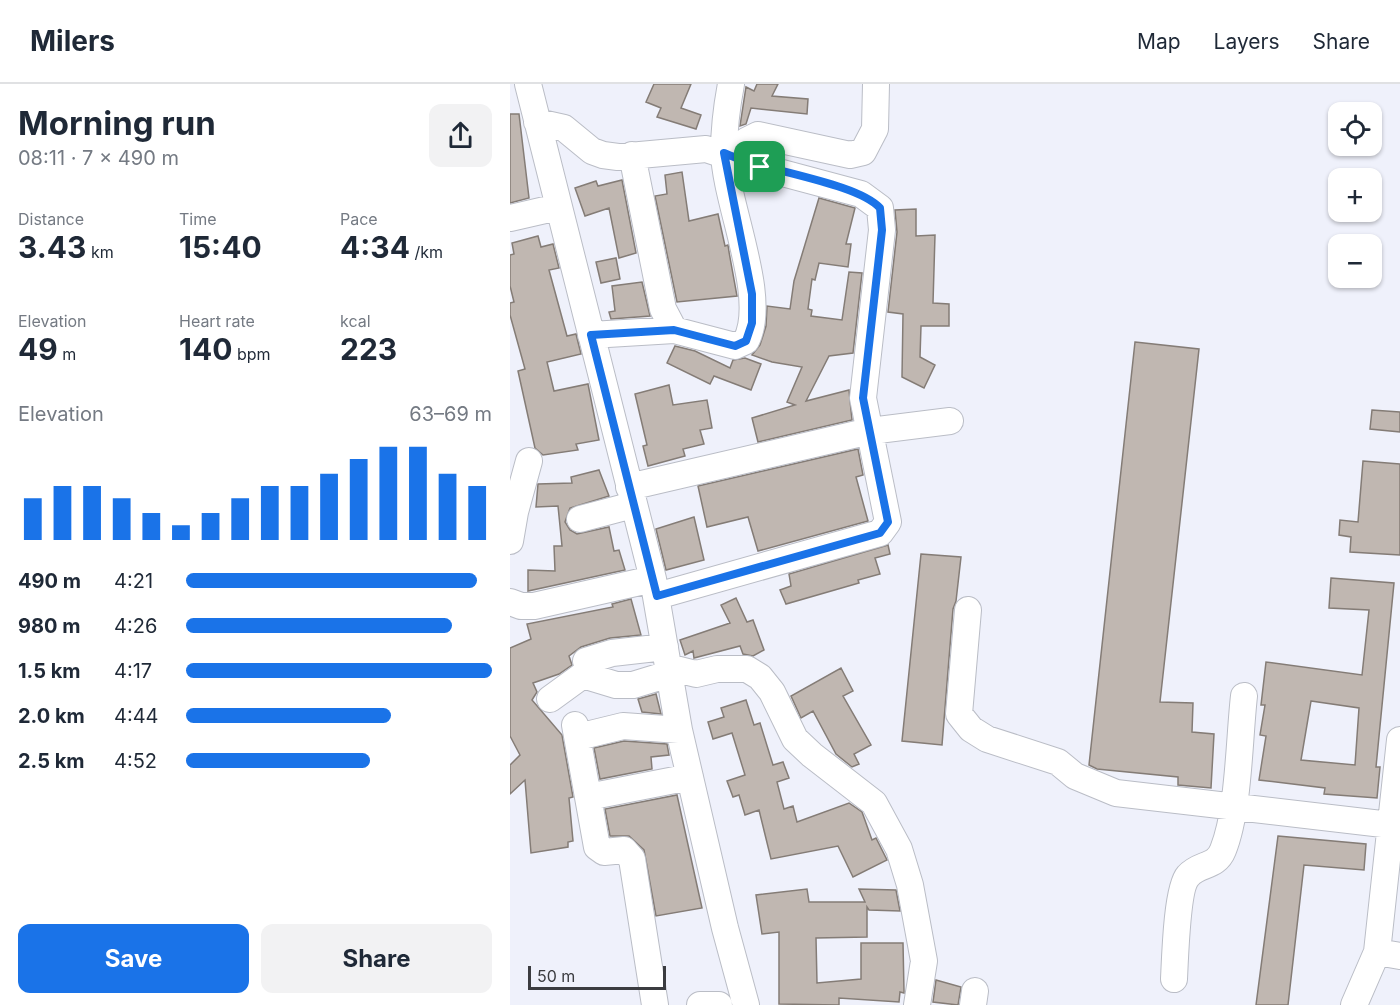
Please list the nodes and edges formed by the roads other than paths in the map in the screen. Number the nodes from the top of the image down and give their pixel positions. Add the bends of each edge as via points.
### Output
1 (528, 84) edge
2 (731, 84) edge
3 (876, 84) edge
4 (537, 122) junction
5 (632, 154) junction
6 (731, 156) junction
7 (558, 207) junction
8 (510, 218) edge
9 (674, 330) junction
10 (591, 335) junction
11 (950, 421) dead end
12 (870, 431) junction
13 (529, 461) dead end
14 (631, 496) junction
15 (580, 519) dead end
16 (510, 541) edge
17 (655, 588) junction
18 (510, 602) edge
19 (968, 610) dead end
20 (586, 661) dead end
21 (667, 662) junction
22 (1244, 696) dead end
23 (550, 699) dead end
24 (679, 730) junction
25 (1400, 740) edge
26 (690, 777) junction
27 (588, 797) junction
28 (1233, 805) junction
29 (1396, 826) edge
30 (1388, 954) edge
31 (1174, 979) dead end
32 (655, 1005) edge
33 (700, 1005) edge
34 (719, 1005) edge
35 (747, 1005) edge
36 (917, 1005) edge
37 (1354, 1005) edge

1 - 4 street
2 - 6 street
3 - 6 street via 875,129 863,152 850,154 758,135
4 - 5 street via 564,128 603,155
4 - 7 street
5 - 6 street via 706,149
5 - 9 street via 663,309
6 - 9 street via 752,294 750,334 742,345 735,346
6 - 12 street via 861,194 880,208 882,230 863,398
7 - 8 street
7 - 10 street
9 - 10 street
10 - 14 street
11 - 12 street
12 - 14 street
12 - 17 street via 888,522 882,531
13 - 16 street
14 - 15 street
14 - 17 street
17 - 18 street via 534,606
17 - 21 street
19 - 28 street via 959,714 971,729 987,739 1058,762 1075,776 1116,793
20 - 21 street via 612,653
21 - 23 street via 633,685 616,685 583,675
21 - 24 street
21 - 36 street via 696,674 747,669 760,676 795,739 874,803 899,849 910,885 924,961
22 - 28 street
24 - 26 street
24 - 27 street via 623,726 577,731
25 - 29 street
26 - 27 street
26 - 35 street
27 - 32 street via 597,847 604,852 624,850 631,854
28 - 29 street
28 - 31 street via 1220,856 1187,876 1181,892
29 - 30 street
30 - 37 street
33 - 34 street

